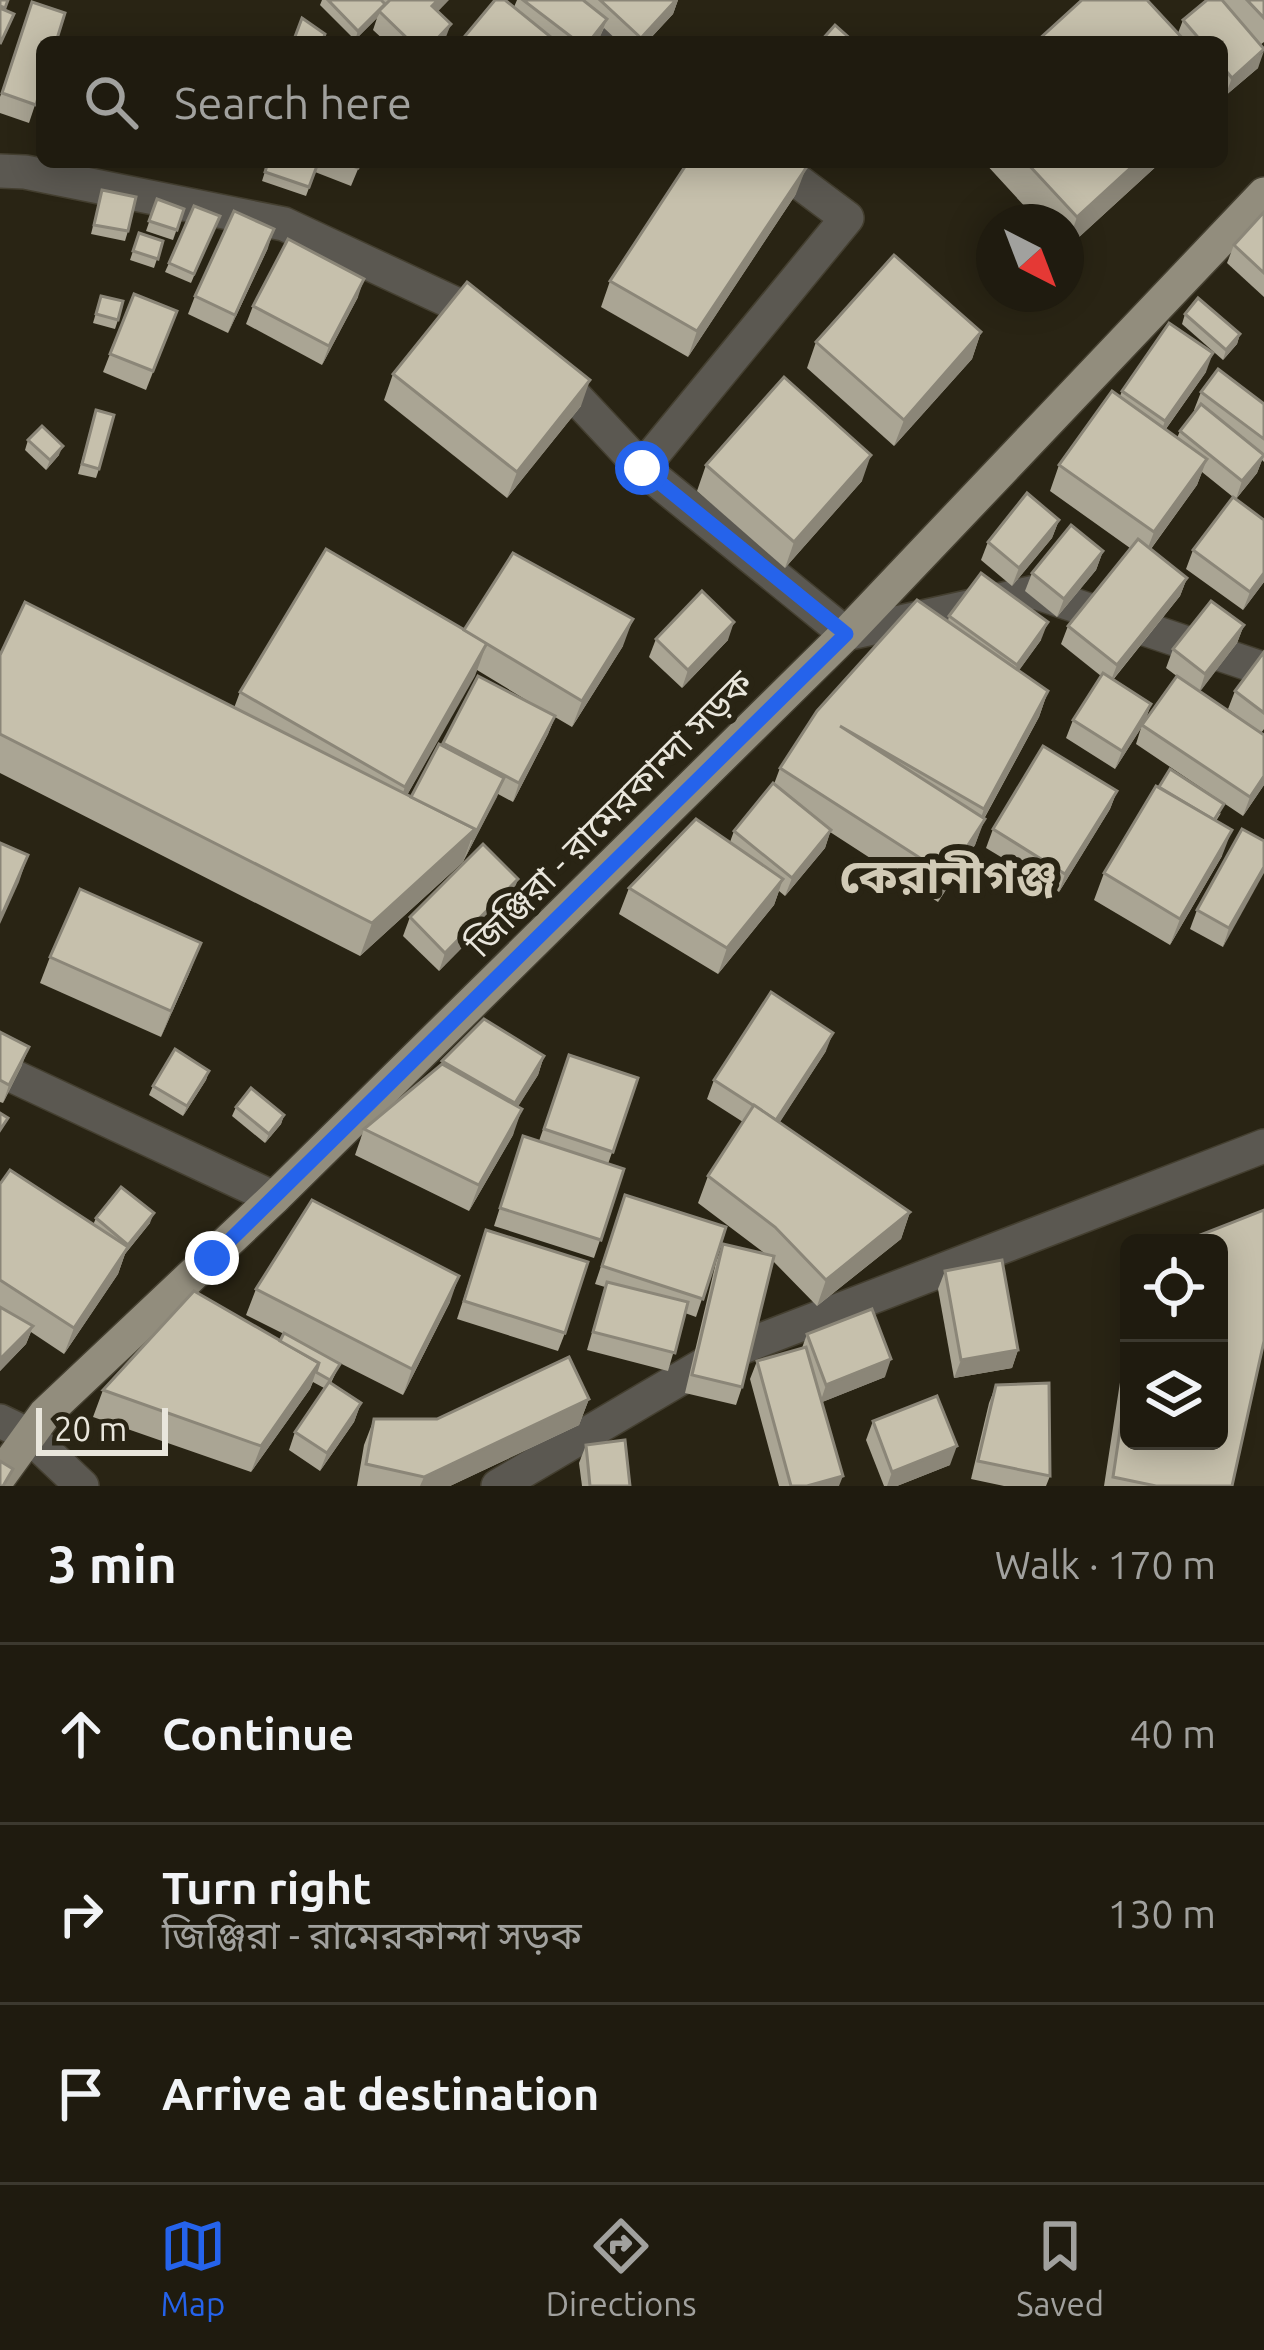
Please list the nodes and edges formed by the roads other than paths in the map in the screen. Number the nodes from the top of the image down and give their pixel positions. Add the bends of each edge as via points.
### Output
1 (561, 0) edge
2 (606, 36) edge
3 (780, 168) edge
4 (0, 171) edge
5 (1264, 194) edge
6 (642, 468) junction
7 (846, 634) junction
8 (1264, 669) edge
9 (0, 1070) edge
10 (1264, 1146) edge
11 (274, 1198) junction
12 (14, 1428) edge
13 (0, 1476) edge
14 (82, 1486) edge
15 (498, 1486) edge

1 - 2 street
3 - 6 street via 847,218
4 - 6 street via 284,224 522,340
5 - 7 main road, জিঞ্জিরা - রামেরকান্দা সড়ক
6 - 7 street
7 - 8 street via 1035,592
7 - 11 main road, জিঞ্জিরা - রামেরকান্দা সড়ক
9 - 11 street
10 - 15 street via 717,1357
11 - 12 main road, জিঞ্জিরা - রামেরকান্দা সড়ক
12 - 13 main road, জিঞ্জিরা - রামেরকান্দা সড়ক
12 - 14 street

